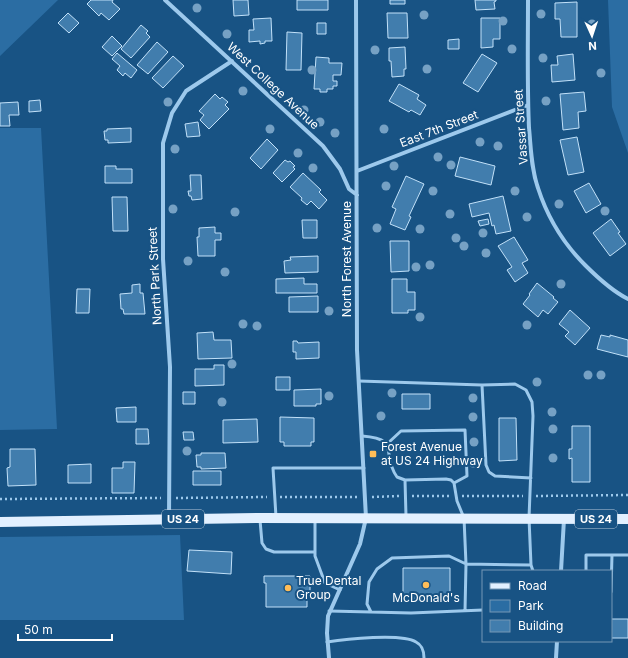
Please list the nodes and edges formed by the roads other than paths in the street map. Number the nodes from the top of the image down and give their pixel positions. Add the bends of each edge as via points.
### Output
1 (165, 0) edge
2 (356, 0) edge
3 (528, 0) edge
4 (232, 61) junction
5 (528, 105) junction
6 (357, 172) junction
7 (357, 195) junction
8 (628, 299) edge
9 (359, 380) junction
10 (482, 384) junction
11 (362, 436) junction
12 (386, 444) junction
13 (364, 468) junction
14 (531, 478) junction
15 (405, 480) junction
16 (454, 483) junction
17 (260, 518) junction
18 (276, 518) junction
19 (315, 518) junction
20 (366, 518) junction
21 (406, 518) junction
22 (464, 518) junction
23 (529, 518) junction
24 (168, 519) junction
25 (564, 519) junction
26 (628, 519) edge
27 (0, 522) edge
28 (315, 552) junction
29 (612, 555) junction
30 (628, 555) edge
31 (466, 564) junction
32 (531, 564) junction
33 (533, 570) edge
34 (561, 570) edge
35 (586, 570) edge
36 (612, 570) edge
37 (340, 590) junction
38 (482, 610) edge
39 (465, 611) junction
40 (330, 612) junction
41 (371, 612) junction
42 (328, 642) junction
43 (557, 642) edge
44 (329, 658) edge
45 (424, 658) edge
46 (556, 658) edge

1 - 4 street, West College Avenue
2 - 6 street, North Forest Avenue
3 - 5 street, Vassar Street
4 - 7 street, West College Avenue via 323,146 340,169 349,189
4 - 24 street, North Park Street via 186,92 172,112 163,143 163,259 170,367
5 - 6 street, East 7th Street
5 - 8 street, Vassar Street via 531,161 547,212 572,251 594,273
6 - 7 street, North Forest Avenue
7 - 9 street, North Forest Avenue
9 - 10 lane
9 - 11 street, North Forest Avenue
10 - 14 lane via 486,465 489,472 495,476
10 - 14 lane via 515,384 526,390 532,402 533,416
11 - 12 lane via 376,437
11 - 13 street, North Forest Avenue
12 - 15 lane via 393,471 397,477
12 - 16 lane via 401,431 465,430 467,476
13 - 18 lane via 273,468
13 - 20 street, North Forest Avenue
14 - 23 lane
15 - 16 lane via 446,479
15 - 21 lane
16 - 22 lane
17 - 18 main road, US 24
17 - 24 main road, US 24
17 - 28 lane via 262,543 266,549 274,552
18 - 19 main road, US 24
19 - 20 main road, US 24
19 - 28 lane
20 - 21 main road, US 24
20 - 37 street, North Forest Avenue via 360,544
21 - 22 main road, US 24
22 - 23 main road, US 24
22 - 31 lane
23 - 25 main road, US 24
23 - 32 lane
24 - 27 main road, US 24
25 - 26 main road, US 24
25 - 34 street
28 - 37 lane via 316,562 325,583
29 - 30 lane
29 - 35 lane via 586,554
29 - 36 lane
31 - 32 lane
31 - 39 lane
31 - 41 lane via 449,556 392,558 377,569 369,582 367,604
32 - 33 lane
37 - 40 street, North Forest Avenue
38 - 39 lane
39 - 41 lane
40 - 41 lane
40 - 42 street, North Forest Avenue
42 - 44 street, North Forest Avenue
42 - 45 lane via 351,638 408,639 422,648
43 - 46 street

